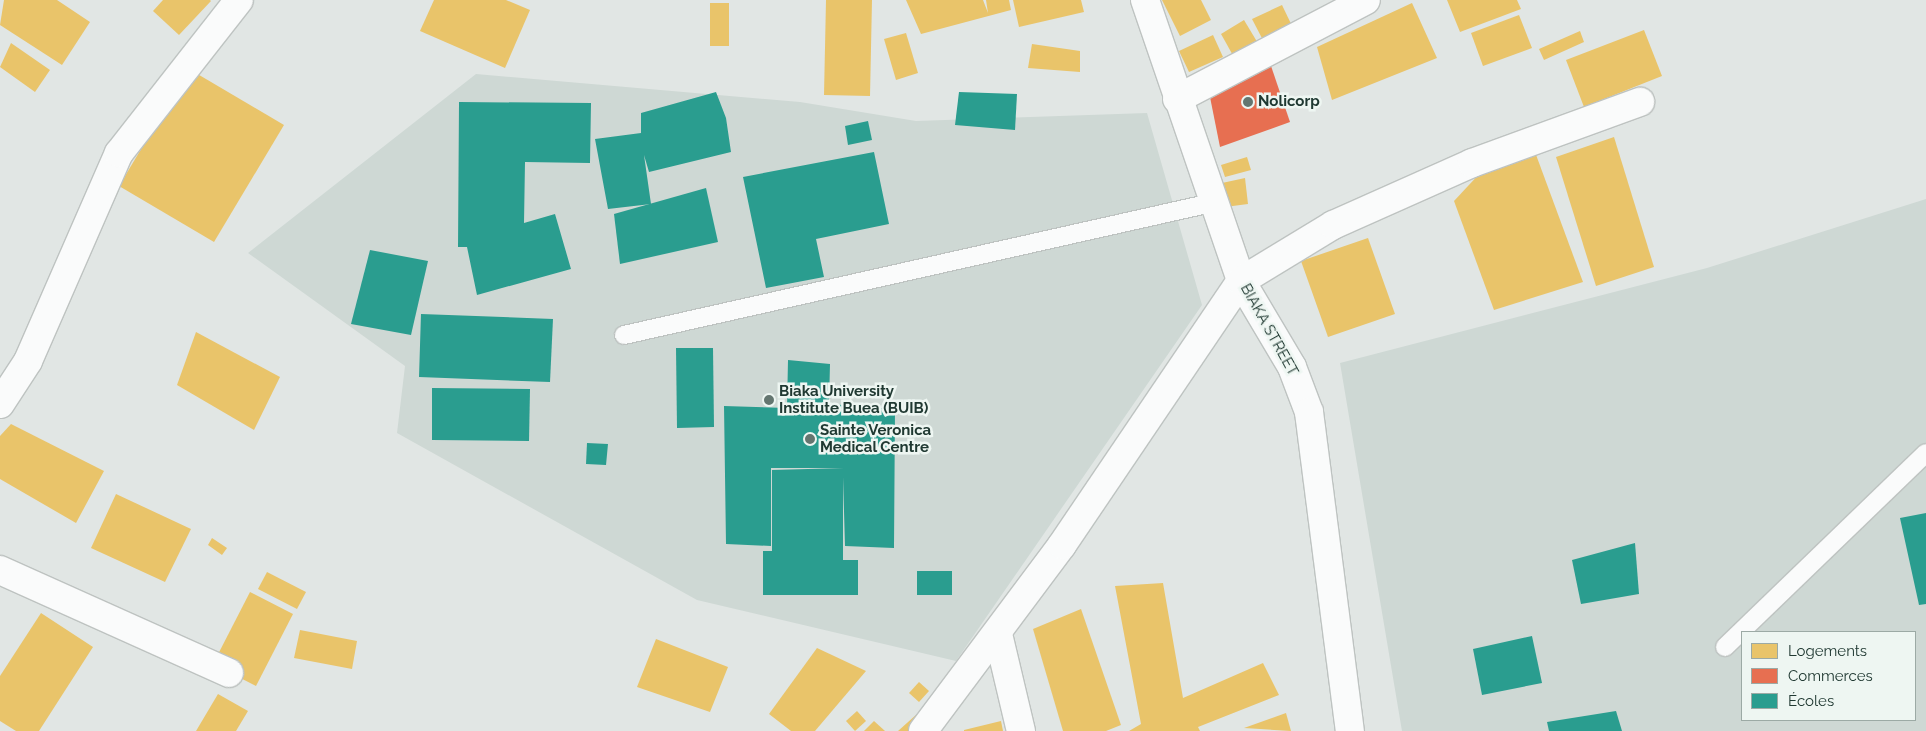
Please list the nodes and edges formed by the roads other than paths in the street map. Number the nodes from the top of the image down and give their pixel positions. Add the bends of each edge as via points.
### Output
1 (239, 0) edge
2 (1145, 0) edge
3 (1366, 0) edge
4 (1177, 99) junction
5 (1640, 102) dead end
6 (1211, 203) junction
7 (1241, 281) junction
8 (624, 335) dead end
9 (0, 404) edge
10 (1926, 454) edge
11 (0, 570) edge
12 (1742, 631) edge
13 (1741, 632) edge
14 (998, 634) junction
15 (1725, 647) dead end
16 (229, 673) dead end
17 (923, 731) edge
18 (1021, 731) edge
19 (1350, 731) edge

1 - 9 street via 119,153 28,361
2 - 4 street, BIAKA STREET
3 - 4 street
4 - 6 street, BIAKA STREET
5 - 7 street via 1472,163 1332,225
6 - 7 street, BIAKA STREET
6 - 8 lane
7 - 14 street
7 - 19 street, BIAKA STREET via 1292,367 1309,412
10 - 12 lane
11 - 16 street
13 - 15 lane
14 - 17 street
14 - 18 street

